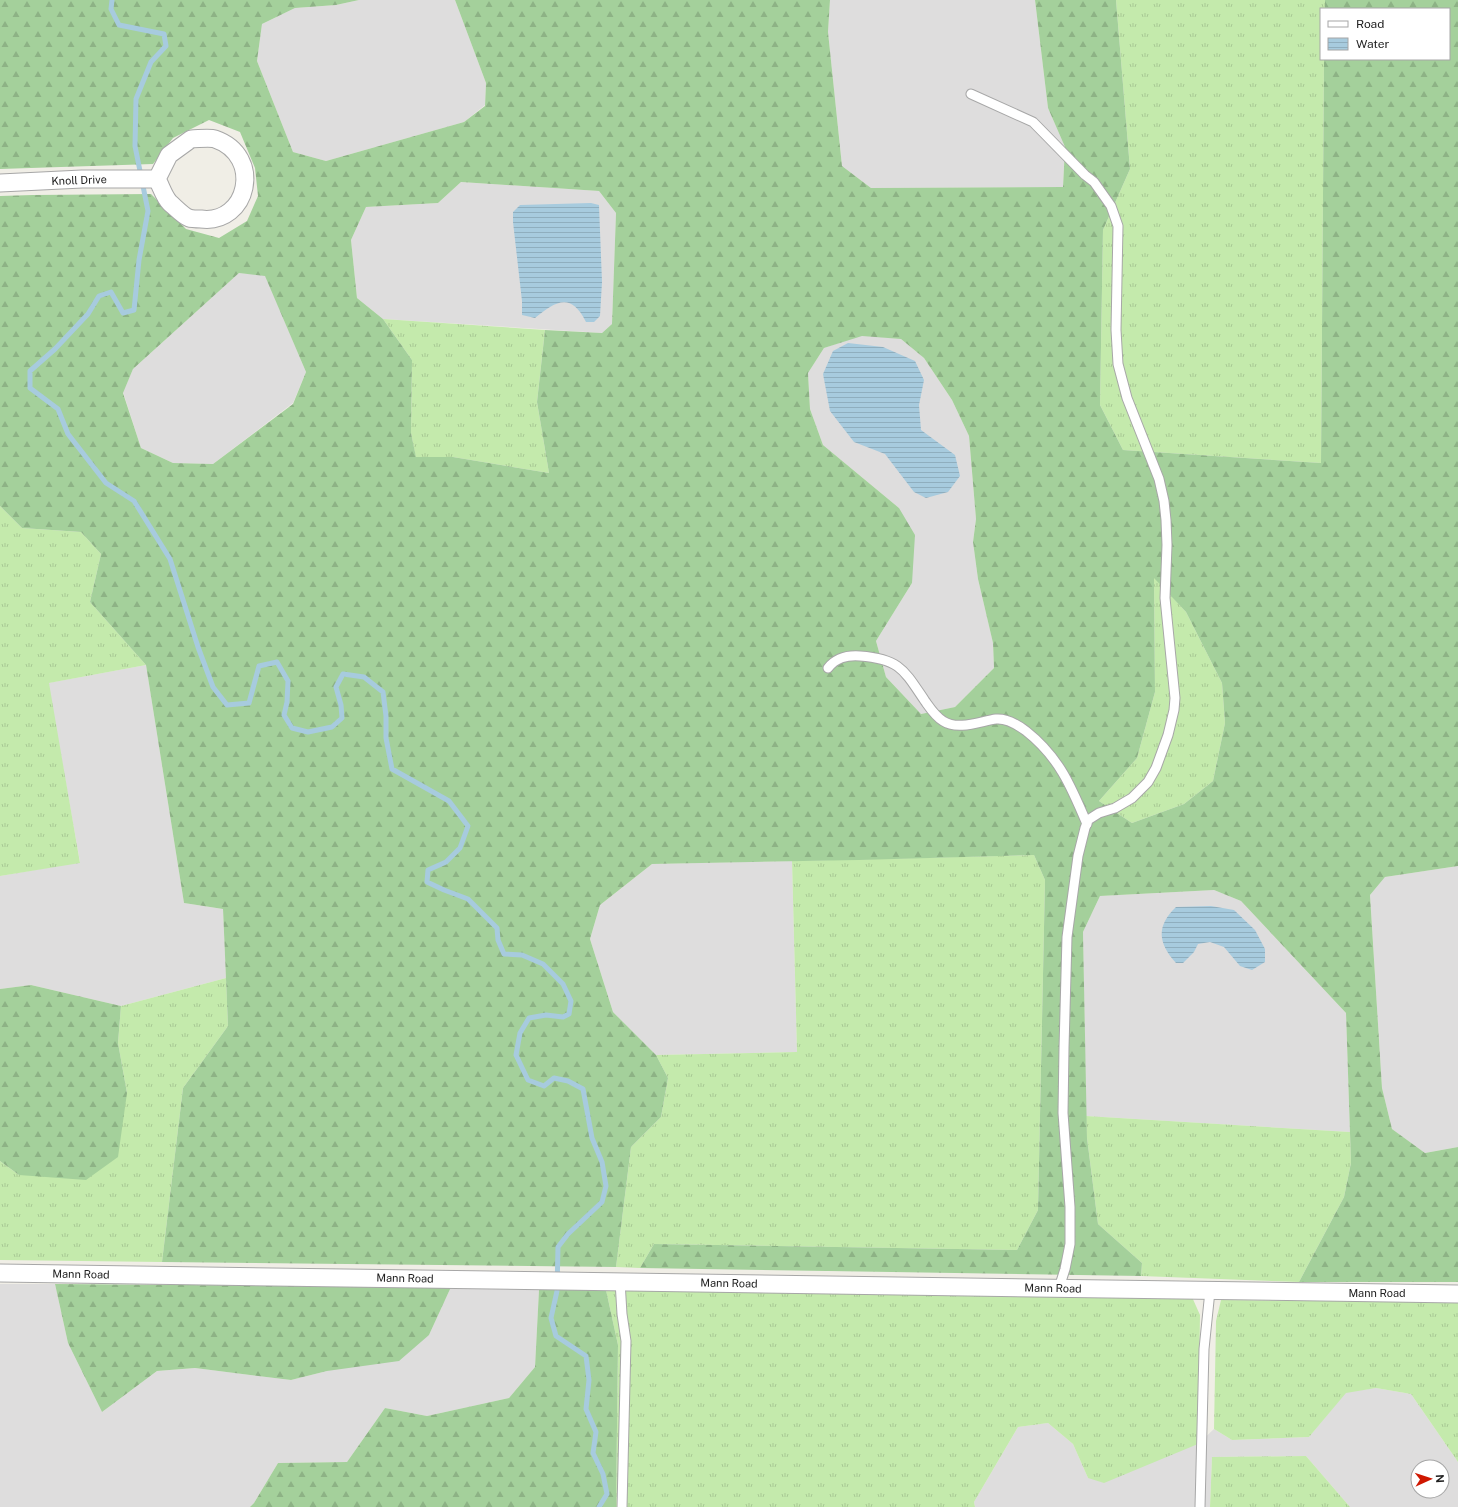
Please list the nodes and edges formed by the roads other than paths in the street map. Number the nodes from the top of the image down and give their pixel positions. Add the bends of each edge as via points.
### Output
1 (971, 94) dead end
2 (157, 179) junction
3 (0, 183) edge
4 (828, 668) dead end
5 (1087, 824) junction
6 (0, 1273) edge
7 (620, 1281) junction
8 (1059, 1288) junction
9 (1210, 1291) junction
10 (1458, 1294) edge
11 (622, 1507) edge
12 (1200, 1507) edge

1 - 5 lane via 1033,122 1094,182 1112,206 1118,226 1118,364 1127,398 1157,473 1164,501 1167,545 1165,598 1174,710 1156,768 1148,782 1132,798 1115,808 1099,813
2 - 2 street via 169,202 189,218 209,220 227,214 241,199 246,183 244,165 235,150 214,139 191,139 169,155
2 - 3 street, Knoll Drive
4 - 5 lane via 832,662 850,656 879,658 894,663 904,671 937,717 945,722 970,725 997,719 1007,720 1020,727 1051,754 1067,780
5 - 8 lane via 1078,856 1067,936 1064,1113 1070,1244
6 - 7 street, Mann Road
7 - 8 street, Mann Road
7 - 11 lane via 626,1341
8 - 9 street, Mann Road
9 - 10 street, Mann Road
9 - 12 lane via 1204,1349

